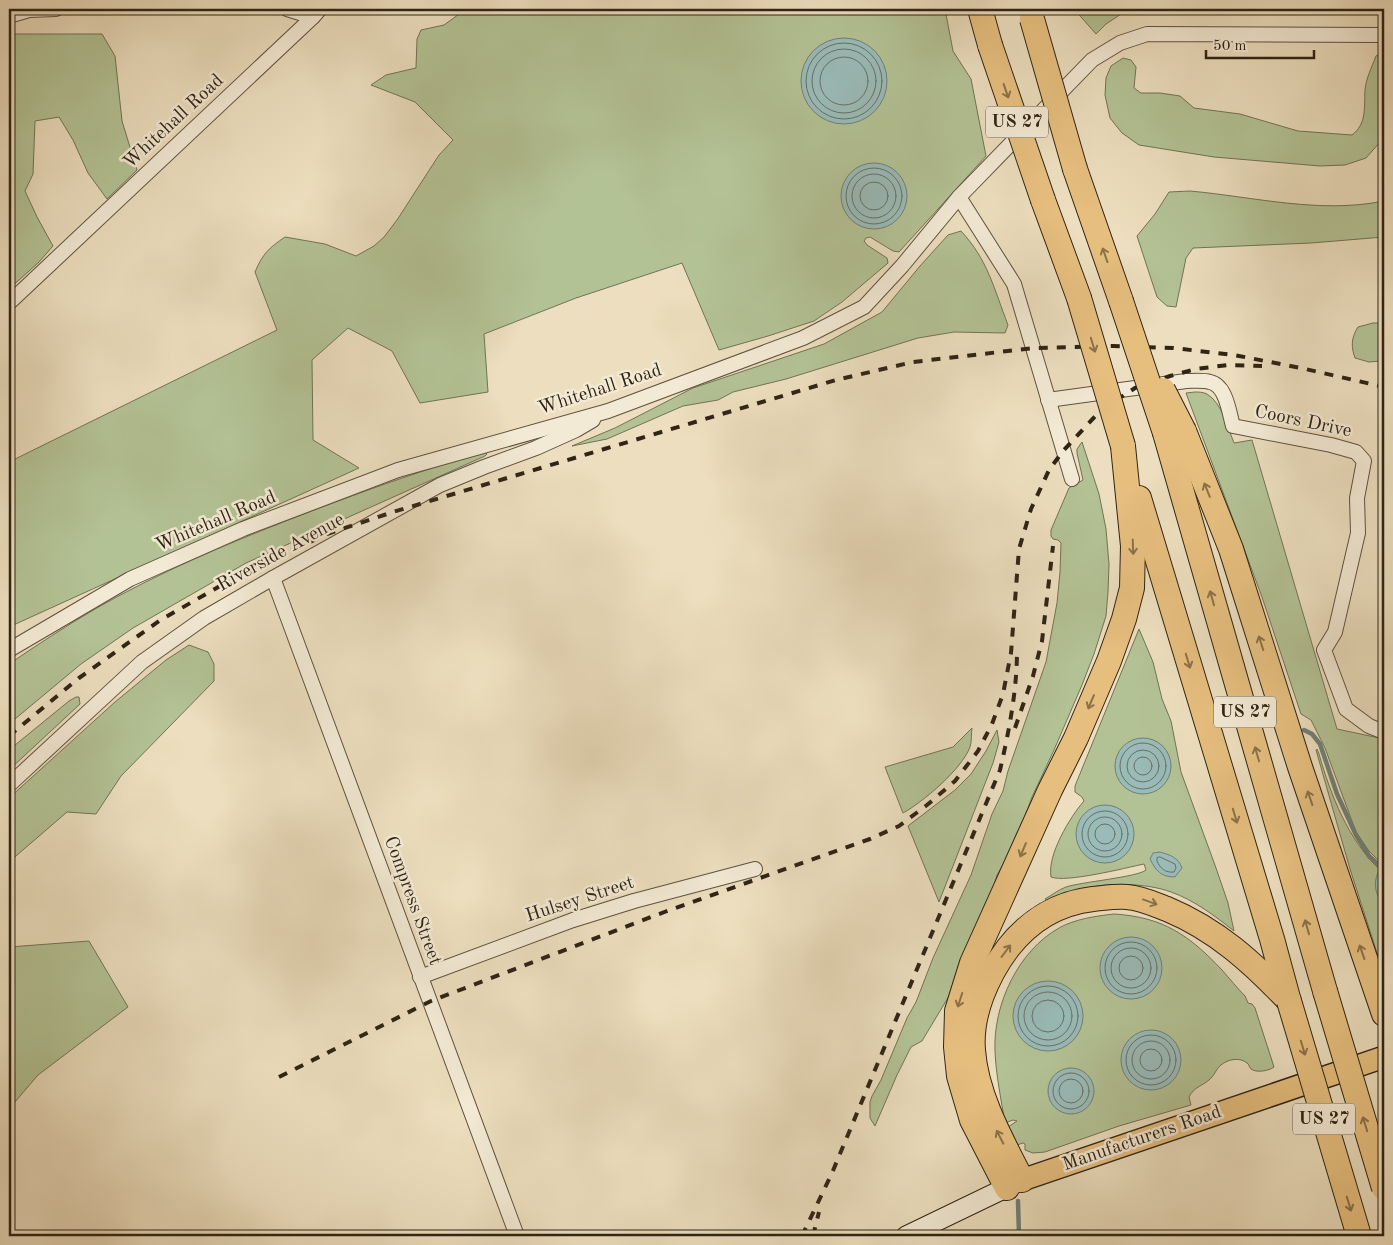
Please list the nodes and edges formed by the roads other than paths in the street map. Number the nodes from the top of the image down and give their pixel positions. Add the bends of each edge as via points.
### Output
1 (56, 9) edge
2 (287, 9) edge
3 (980, 9) edge
4 (317, 13) edge
5 (1031, 14) edge
6 (9, 16) edge
7 (1384, 35) edge
8 (959, 197) junction
9 (9, 303) edge
10 (1048, 400) junction
11 (608, 410) junction
12 (1174, 432) junction
13 (1123, 446) junction
14 (1072, 479) dead end
15 (273, 578) junction
16 (9, 650) edge
17 (1384, 732) edge
18 (9, 784) edge
19 (754, 869) dead end
20 (420, 977) junction
21 (1289, 1001) junction
22 (1384, 1014) edge
23 (1384, 1057) edge
24 (1014, 1184) junction
25 (1384, 1188) edge
26 (517, 1236) edge
27 (906, 1236) edge
28 (1359, 1236) edge

1 - 6 street via 29,10
2 - 4 street
3 -> 13 highway, US 27, bridge via 1079,298
4 - 9 street, Whitehall Road
12 -> 5 highway, US 27, bridge via 1129,324 1075,169
7 - 8 street, Whitehall Road via 1147,34 1120,43 1092,60
8 - 10 street via 1014,284
8 - 11 street, Whitehall Road via 864,307 803,338
10 - 14 street
10 - 17 street, Coors Drive via 1186,381 1209,381 1222,392 1233,426 1356,452 1364,461 1357,498 1358,533 1335,632 1324,650 1346,709 1368,726
11 - 15 street, Riverside Avenue via 576,430 440,485
11 - 16 street, Whitehall Road via 398,470 243,529 130,579
22 -> 12 highway via 1300,767 1231,549
25 -> 12 highway, US 27, bridge via 1325,991
13 -> 21 highway, US 27
13 -> 24 highway via 1133,546 1132,588 1124,618 1076,738 972,964 957,1011 959,1076 972,1120
15 - 18 street, Riverside Avenue via 204,618 142,662
15 - 20 street, Compress Street
19 - 20 street, Hulsey Street via 572,920
20 - 26 street, Compress Street
24 -> 21 highway via 988,1110 973,1050 979,1003 998,961 1032,922 1066,904 1084,900 1120,897 1145,900 1176,913 1233,947
21 -> 28 highway, US 27, bridge
23 - 24 main road, Manufacturers Road
24 - 27 main road, Manufacturers Road

